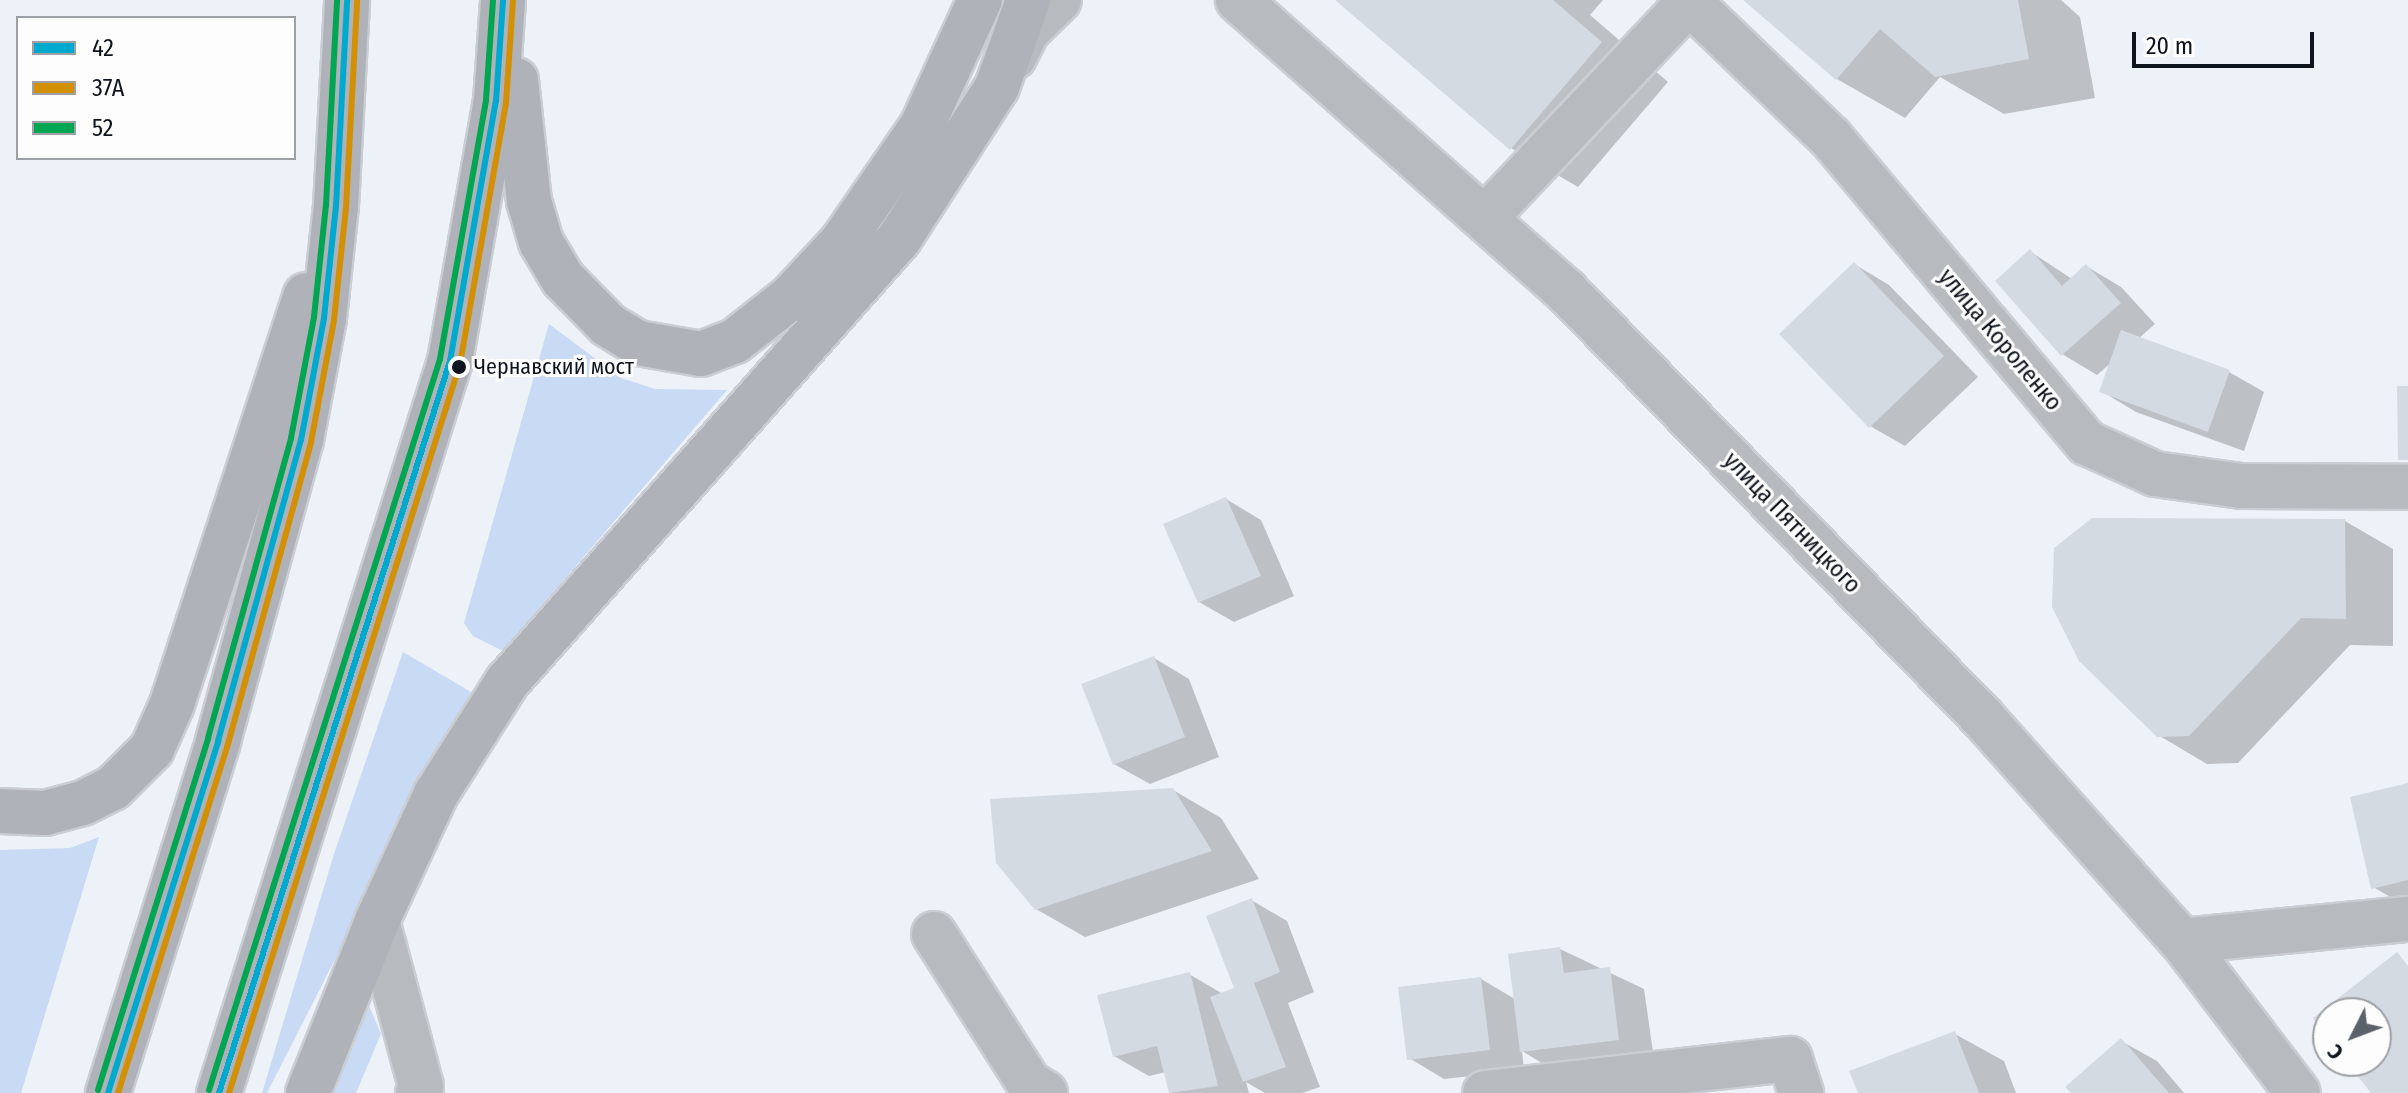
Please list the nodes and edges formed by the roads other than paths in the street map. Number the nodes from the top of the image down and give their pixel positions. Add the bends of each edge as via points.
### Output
1 (503, 0) edge
2 (509, 0) edge
3 (980, 0) edge
4 (1028, 0) edge
5 (1059, 0) edge
6 (1238, 0) edge
7 (1688, 1) edge
8 (347, 16) edge
9 (997, 87) junction
10 (336, 206) junction
11 (1485, 218) junction
12 (2408, 487) edge
13 (0, 811) edge
14 (2408, 919) edge
15 (377, 921) junction
16 (934, 934) dead end
17 (2182, 941) junction
18 (1796, 1076) edge
19 (108, 1093) edge
20 (219, 1093) edge
21 (308, 1093) edge
22 (418, 1093) edge
23 (1045, 1093) edge
24 (1485, 1093) edge
25 (2298, 1093) edge

1 - 20 main road via 496,101 450,361
2 - 3 main road via 529,201 541,242 563,279 608,325 638,343 701,354 735,341 791,297 842,242 922,126
4 - 9 main road
5 - 9 street via 1028,30
6 - 11 street, улица Пятницкого
7 - 11 street
7 - 12 street, улица Короленко via 1830,137 2087,443 2155,474 2212,482
8 - 10 main road
9 - 15 main road via 899,239 507,682 436,794
10 - 13 main road via 172,704 152,749 113,788 83,803 45,813
10 - 19 main road via 324,318 297,455 218,741
11 - 17 street, улица Пятницкого via 1565,290 1983,718
14 - 17 street
15 - 21 main road
15 - 22 street via 421,1086
16 - 23 street via 1029,1083
17 - 25 street, улица Пятницкого
18 - 24 street

